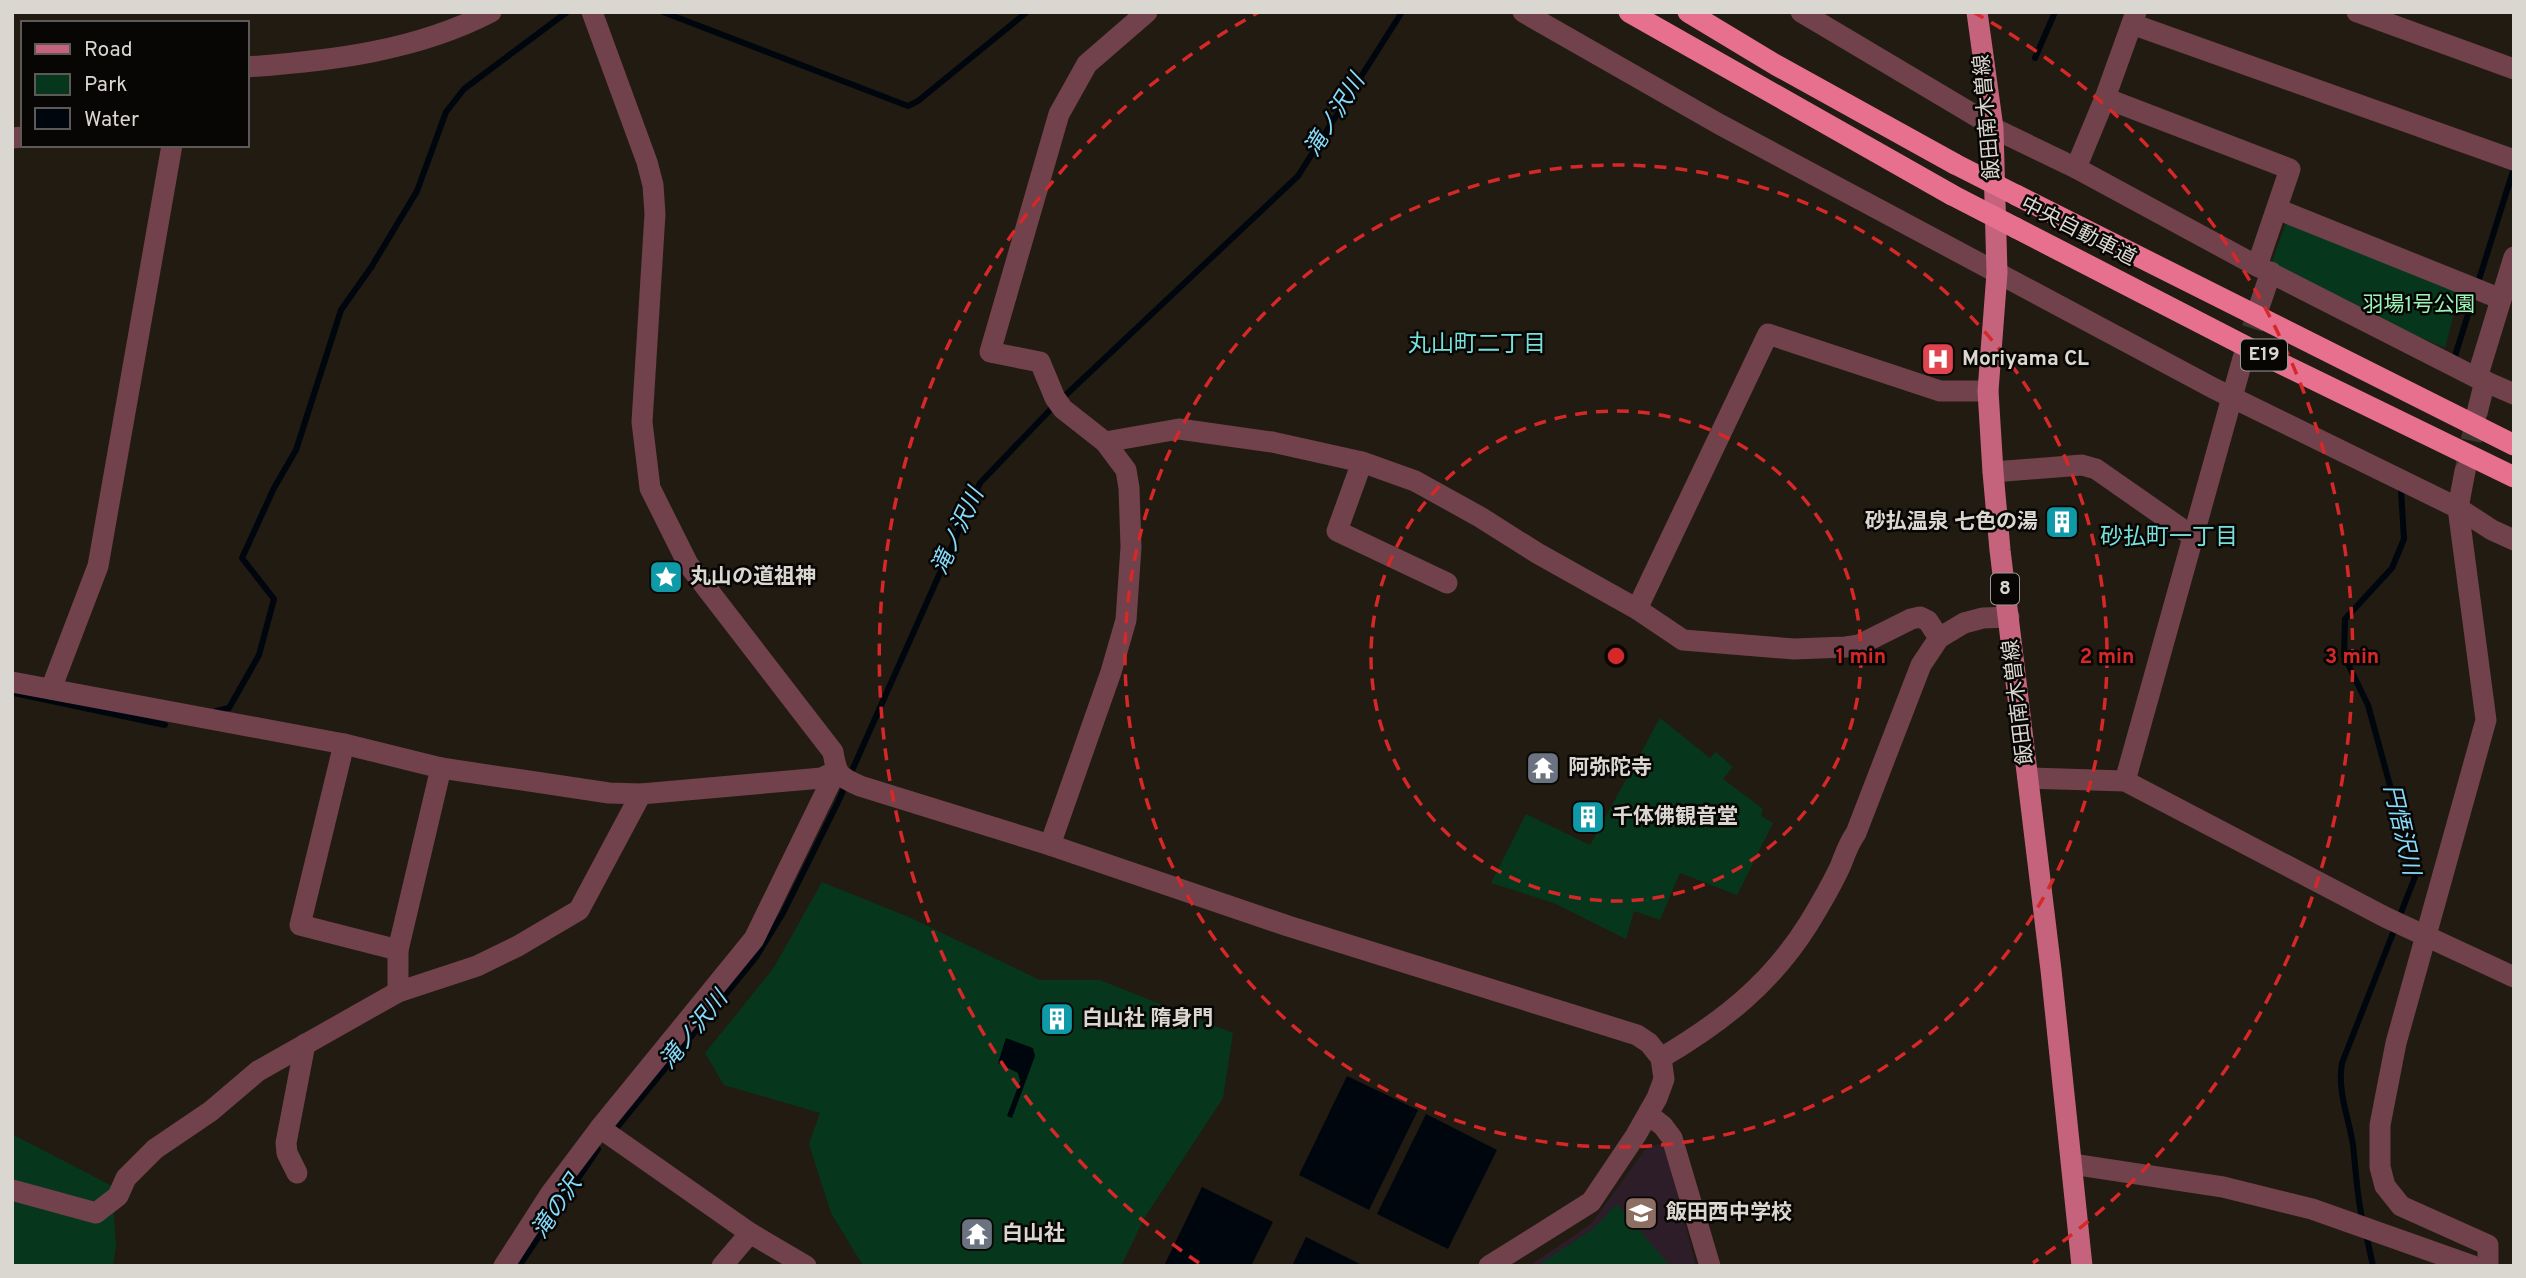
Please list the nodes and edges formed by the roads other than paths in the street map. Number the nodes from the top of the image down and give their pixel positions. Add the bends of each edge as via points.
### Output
1 (491, 12) edge
2 (592, 12) edge
3 (1147, 12) edge
4 (1523, 12) edge
5 (1629, 12) edge
6 (1688, 12) edge
7 (1977, 12) edge
8 (2357, 12) edge
9 (1811, 15) edge
10 (2134, 18) edge
11 (248, 67) edge
12 (2514, 69) edge
13 (2105, 98) junction
14 (1993, 128) junction
15 (172, 147) edge
16 (2509, 158) edge
17 (2076, 168) junction
18 (2277, 209) junction
19 (2514, 257) edge
20 (2264, 269) junction
21 (1997, 273) junction
22 (2483, 292) junction
23 (2259, 307) tunnel mouth
24 (2243, 358) tunnel mouth
25 (2481, 380) junction
26 (1988, 391) junction
27 (2514, 394) edge
28 (2231, 397) junction
29 (2477, 413) tunnel mouth
30 (1105, 442) junction
31 (2514, 445) edge
32 (1362, 462) junction
33 (2465, 471) tunnel mouth
34 (1993, 472) junction
35 (2514, 477) edge
36 (2458, 508) junction
37 (2192, 536) junction
38 (2514, 540) edge
39 (1447, 583) dead end
40 (1637, 609) junction
41 (2009, 617) junction
42 (1939, 638) junction
43 (12, 682) edge
44 (51, 689) junction
45 (344, 744) junction
46 (442, 768) junction
47 (838, 774) junction
48 (2028, 778) junction
49 (2125, 781) junction
50 (641, 794) junction
51 (1050, 845) junction
52 (2425, 936) junction
53 (398, 950) junction
54 (2514, 977) edge
55 (398, 992) junction
56 (305, 1044) junction
57 (1661, 1058) junction
58 (1649, 1115) junction
59 (600, 1128) junction
60 (2072, 1164) junction
61 (297, 1173) dead end
62 (12, 1190) edge
63 (750, 1233) junction
64 (504, 1266) edge
65 (722, 1266) edge
66 (806, 1266) edge
67 (1489, 1266) edge
68 (1710, 1266) edge
69 (2082, 1266) edge
70 (2473, 1266) edge
71 (2488, 1266) edge

1 - 11 street via 437,35 375,52
2 - 47 street via 653,186 642,422 650,488 688,564 833,752
3 - 30 street via 1087,64 1059,114 990,352 1040,362 1059,404
4 - 21 street via 1719,124
5 - 35 highway, 中央自動車道 / E19, bridge via 1952,195 2249,348
6 - 31 highway, 中央自動車道 / E19, bridge via 1955,164
7 - 14 main road, 飯田南木曽線 / 8
8 - 12 street
9 - 14 street
10 - 13 street
10 - 16 street
13 - 17 street
13 - 18 street via 2290,169
14 - 17 street
14 - 21 main road, 飯田南木曽線 / 8
15 - 44 street via 98,566
17 - 20 street
18 - 20 street
18 - 22 street
19 - 22 street
20 - 23 street
20 - 25 street
21 - 26 main road, 飯田南木曽線 / 8
21 - 28 street
22 - 25 street
24 - 28 street
25 - 27 street
25 - 29 street
26 - 34 main road, 飯田南木曽線 / 8
26 - 40 street via 1940,391 1768,334
28 - 36 street
28 - 37 street
30 - 32 street via 1179,429 1272,442
30 - 51 street via 1126,470 1129,488 1126,620
32 - 39 street via 1338,531
32 - 40 street via 1415,481
33 - 36 street
34 - 37 street via 2082,465 2096,469
34 - 41 main road, 飯田南木曽線 / 8
36 - 38 street
36 - 52 street via 2486,720
37 - 49 street
40 - 42 street via 1683,640 1794,649 1846,647 1920,617
41 - 42 street via 1964,623
41 - 48 main road, 飯田南木曽線 / 8
42 - 57 street via 1921,665 1856,833 1809,923 1769,978 1737,1007
43 - 44 street
44 - 45 street
45 - 46 street
45 - 53 street via 300,925
46 - 50 street
46 - 53 street
47 - 50 street
47 - 51 street via 860,786
47 - 59 street via 754,939
48 - 49 street
48 - 60 main road, 飯田南木曽線 / 8
49 - 52 street
50 - 55 street via 579,910 477,966
51 - 57 street via 1288,926 1637,1035
52 - 54 street
52 - 71 street via 2386,1090 2380,1167 2385,1186 2401,1206 2488,1245
53 - 55 street
55 - 56 street
56 - 61 street via 286,1143
56 - 62 street via 258,1071 211,1111 155,1149 126,1178 118,1196 96,1213
57 - 58 street via 1664,1079
58 - 67 street via 1591,1202
58 - 68 street via 1672,1138
59 - 63 street
59 - 64 street
60 - 69 main road, 飯田南木曽線 / 8
60 - 70 street via 2223,1187 2312,1209
63 - 65 street
63 - 66 street

